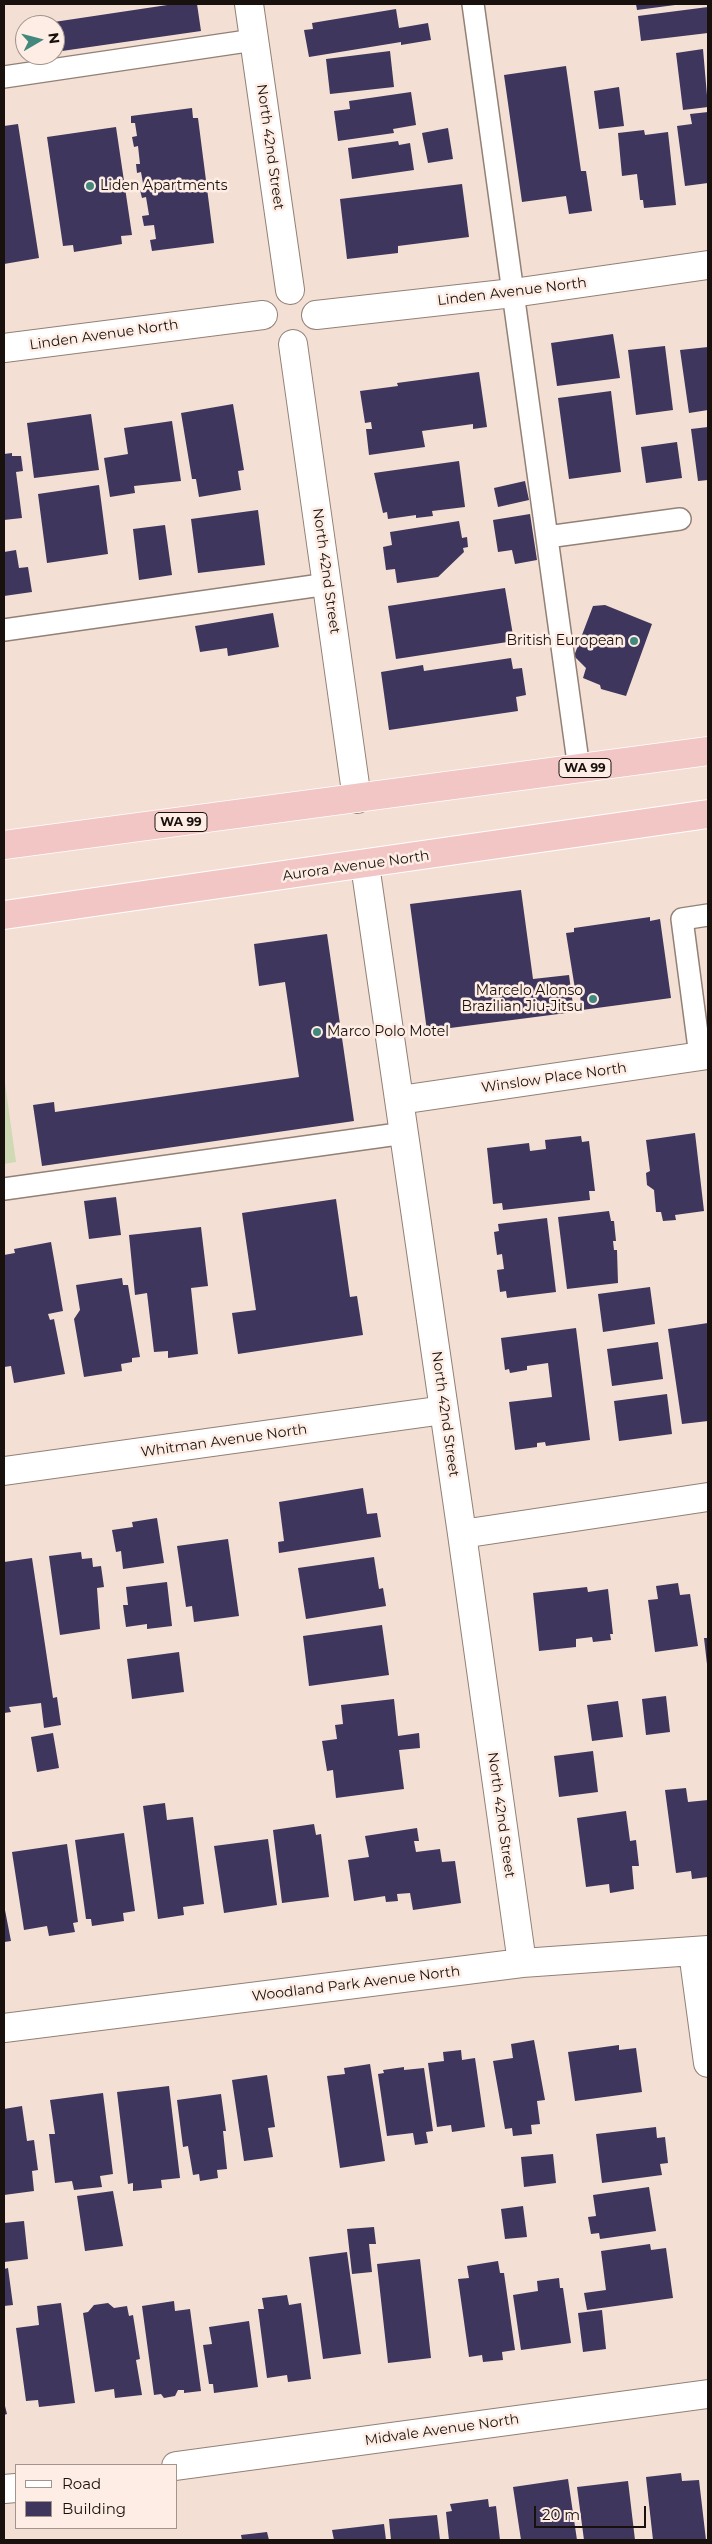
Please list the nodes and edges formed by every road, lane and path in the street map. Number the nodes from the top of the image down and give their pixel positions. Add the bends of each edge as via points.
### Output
1 (249, 4) edge
2 (472, 4) edge
3 (254, 40) junction
4 (4, 77) edge
5 (708, 265) edge
6 (290, 290) junction
7 (513, 293) junction
8 (263, 315) junction
9 (316, 315) junction
10 (293, 344) junction
11 (4, 348) edge
12 (680, 519) dead end
13 (547, 537) junction
14 (328, 584) junction
15 (4, 630) edge
16 (708, 751) edge
17 (580, 769) junction
18 (357, 799) junction
19 (708, 814) edge
20 (4, 845) edge
21 (365, 865) junction
22 (4, 915) edge
23 (708, 915) edge
24 (704, 1056) edge
25 (400, 1100) junction
26 (405, 1132) junction
27 (4, 1189) edge
28 (444, 1410) junction
29 (4, 1471) edge
30 (708, 1497) edge
31 (462, 1534) junction
32 (701, 1951) edge
33 (522, 1963) junction
34 (4, 2028) edge
35 (708, 2063) edge
36 (708, 2394) edge
37 (178, 2466) edge

1 - 3 street, North 42nd Street
2 - 7 lane
3 - 4 lane
3 - 6 street, North 42nd Street
5 - 7 street, Linden Avenue North
6 - 8 street via 274,296
6 - 9 street via 306,296 312,302
7 - 9 street, Linden Avenue North
7 - 13 lane
8 - 10 street via 269,334 276,340
8 - 11 street, Linden Avenue North
9 - 10 street via 309,336
10 - 14 street, North 42nd Street
12 - 13 lane
13 - 17 lane
14 - 15 lane
14 - 18 street, North 42nd Street
16 - 17 highway, WA 99
17 - 18 highway, WA 99
18 - 20 highway, WA 99
19 - 21 highway, Aurora Avenue North
21 - 22 highway, Aurora Avenue North
21 - 25 street, North 42nd Street
23 - 24 lane via 682,919
24 - 25 street, Winslow Place North
25 - 26 street, North 42nd Street
26 - 27 lane
26 - 28 street, North 42nd Street
28 - 29 street, Whitman Avenue North
28 - 31 street, North 42nd Street
30 - 31 street
31 - 33 street, North 42nd Street
32 - 33 street, Woodland Park Avenue North
32 - 35 street
33 - 34 street, Woodland Park Avenue North
36 - 37 street, Midvale Avenue North

